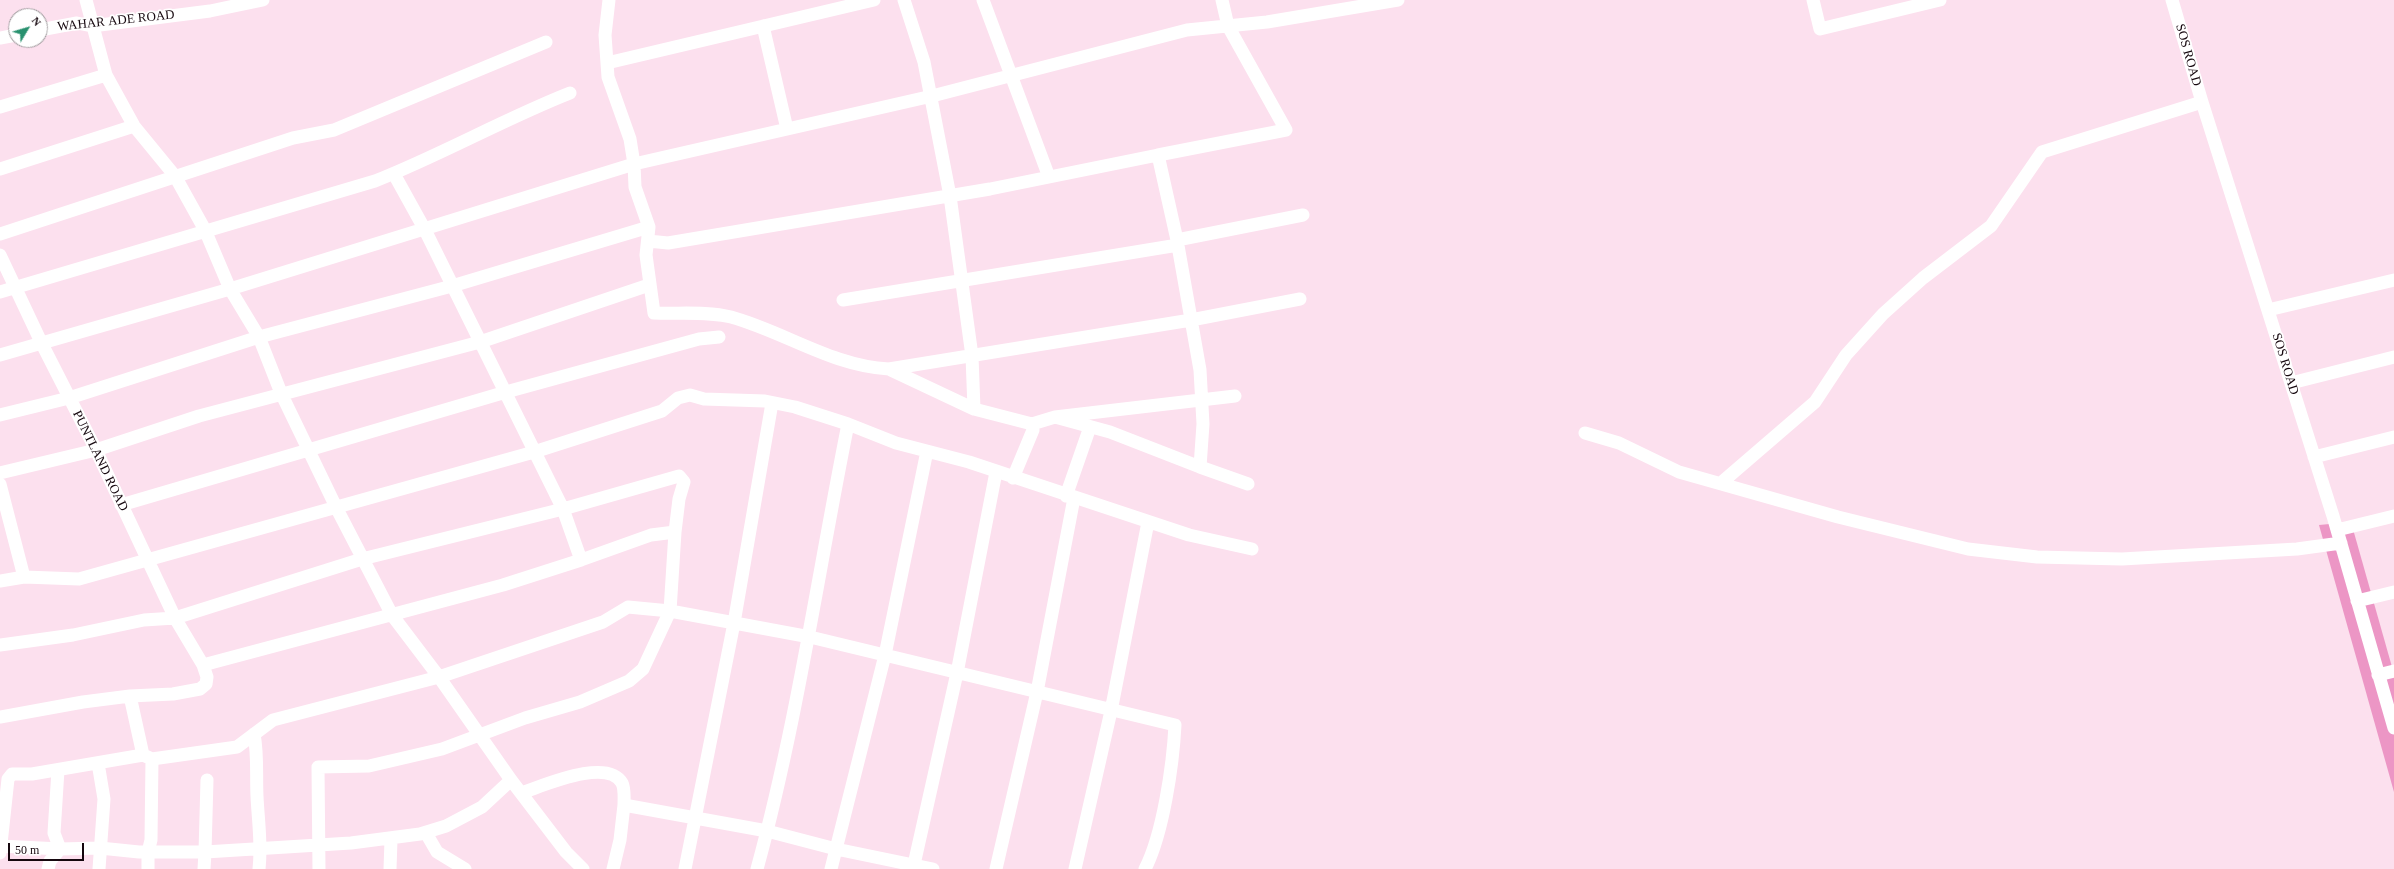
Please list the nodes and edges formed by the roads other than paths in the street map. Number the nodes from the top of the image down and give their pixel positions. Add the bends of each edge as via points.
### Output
1 (86, 0) edge
2 (263, 0) edge
3 (609, 0) edge
4 (874, 0) edge
5 (904, 0) edge
6 (983, 0) edge
7 (1222, 0) edge
8 (1398, 0) edge
9 (1813, 0) edge
10 (1940, 0) edge
11 (2172, 0) edge
12 (92, 26) junction
13 (763, 26) junction
14 (1228, 26) junction
15 (48, 28) edge
16 (546, 42) dead end
17 (607, 63) junction
18 (106, 75) junction
19 (1011, 75) junction
20 (570, 93) dead end
21 (932, 96) junction
22 (2202, 102) junction
23 (0, 107) edge
24 (134, 126) junction
25 (787, 129) junction
26 (1158, 155) junction
27 (634, 164) junction
28 (0, 169) edge
29 (394, 174) junction
30 (175, 176) junction
31 (1049, 177) junction
32 (950, 196) junction
33 (1304, 215) dead end
34 (649, 227) junction
35 (206, 230) junction
36 (425, 230) junction
37 (0, 234) edge
38 (648, 242) junction
39 (1177, 242) junction
40 (0, 255) edge
41 (961, 280) junction
42 (2394, 280) edge
43 (649, 285) junction
44 (452, 286) junction
45 (16, 288) junction
46 (230, 289) junction
47 (0, 292) edge
48 (843, 300) dead end
49 (1300, 300) dead end
50 (2268, 310) junction
51 (1191, 320) junction
52 (259, 337) junction
53 (719, 337) dead end
54 (41, 342) junction
55 (480, 342) junction
56 (0, 355) edge
57 (972, 356) junction
58 (2394, 357) edge
59 (889, 369) junction
60 (2291, 382) junction
61 (506, 392) junction
62 (281, 393) junction
63 (1235, 396) dead end
64 (69, 398) junction
65 (1202, 400) junction
66 (772, 403) junction
67 (974, 409) junction
68 (0, 415) edge
69 (1055, 417) junction
70 (848, 424) junction
71 (1032, 424) junction
72 (1090, 427) junction
73 (1585, 433) dead end
74 (2394, 437) edge
75 (309, 449) junction
76 (96, 450) junction
77 (927, 451) junction
78 (534, 452) junction
79 (2314, 457) junction
80 (1200, 467) junction
81 (996, 472) junction
82 (0, 473) edge
83 (1014, 478) junction
84 (1721, 483) junction
85 (0, 484) edge
86 (1248, 484) dead end
87 (1070, 497) junction
88 (121, 506) junction
89 (336, 507) junction
90 (563, 509) junction
91 (2394, 516) edge
92 (1148, 522) junction
93 (2337, 530) junction
94 (674, 532) junction
95 (2341, 543) junction
96 (1252, 549) dead end
97 (146, 559) junction
98 (362, 559) junction
99 (582, 560) junction
100 (24, 576) junction
101 (0, 581) edge
102 (2394, 592) edge
103 (2357, 601) junction
104 (670, 610) junction
105 (392, 616) junction
106 (175, 618) junction
107 (734, 623) junction
108 (810, 636) junction
109 (0, 645) edge
110 (885, 655) junction
111 (203, 665) junction
112 (2394, 671) edge
113 (957, 673) junction
114 (2378, 675) junction
115 (439, 677) junction
116 (1038, 692) junction
117 (130, 696) junction
118 (1111, 711) junction
119 (0, 717) edge
120 (2394, 728) edge
121 (254, 734) junction
122 (478, 736) junction
123 (148, 757) junction
124 (98, 763) junction
125 (58, 770) junction
126 (207, 780) dead end
127 (511, 780) junction
128 (521, 793) junction
129 (3, 801) edge
130 (624, 805) junction
131 (696, 818) junction
132 (767, 831) junction
133 (426, 833) junction
134 (391, 840) junction
135 (319, 845) junction
136 (1, 848) edge
137 (100, 848) junction
138 (836, 849) junction
139 (60, 850) junction
140 (261, 850) junction
141 (148, 852) junction
142 (205, 852) junction
143 (914, 867) edge
144 (48, 869) edge
145 (99, 869) edge
146 (148, 869) edge
147 (204, 869) edge
148 (259, 869) edge
149 (319, 869) edge
150 (390, 869) edge
151 (465, 869) edge
152 (583, 869) edge
153 (613, 869) edge
154 (685, 869) edge
155 (757, 869) edge
156 (831, 869) edge
157 (933, 869) edge
158 (996, 869) edge
159 (1075, 869) edge
160 (1144, 869) edge

1 - 12 street
2 - 12 street, WAHAR ADE ROAD via 210,11
3 - 17 street via 605,34
4 - 13 street
5 - 21 street
6 - 19 street
7 - 14 street
8 - 14 street
9 - 10 street via 1820,29
11 - 22 street, SOS ROAD
12 - 15 street, WAHAR ADE ROAD via 77,23
12 - 18 street
13 - 17 street
13 - 25 street
14 - 19 street via 1187,30
14 - 26 street via 1286,130
16 - 30 street via 334,130 293,138
17 - 27 street via 608,77 630,139
18 - 23 street
18 - 24 street
19 - 21 street
19 - 31 street
20 - 29 street via 538,105 513,120
21 - 25 street
21 - 32 street
22 - 50 street, SOS ROAD
22 - 84 street via 2042,152 1991,226 1929,273 1883,314 1846,355 1815,402
24 - 28 street
24 - 30 street
25 - 27 street
26 - 31 street
26 - 39 street
27 - 34 street via 635,187
27 - 36 street
29 - 35 street
29 - 36 street
30 - 35 street
30 - 37 street
31 - 32 street
32 - 38 street via 668,243
32 - 41 street
33 - 39 street
34 - 38 street
34 - 44 street
35 - 45 street
35 - 46 street
36 - 44 street
36 - 46 street
38 - 43 street via 646,255
39 - 41 street
39 - 51 street
40 - 45 street, PUNTLAND ROAD
41 - 48 street
41 - 57 street
42 - 50 street
43 - 55 street
43 - 59 street via 654,313 730,317 801,346 866,368
44 - 52 street
44 - 55 street
45 - 47 street
45 - 54 street, PUNTLAND ROAD
46 - 52 street
46 - 54 street
49 - 51 street
50 - 60 street, SOS ROAD
51 - 57 street
51 - 65 street via 1200,370
52 - 62 street
52 - 64 street
53 - 61 street via 699,339
54 - 56 street
54 - 64 street, PUNTLAND ROAD
55 - 61 street
55 - 62 street
57 - 59 street
57 - 67 street
58 - 60 street
59 - 67 street
60 - 79 street, SOS ROAD
61 - 75 street
61 - 78 street
62 - 75 street
62 - 76 street via 199,416
63 - 65 street
64 - 68 street
64 - 76 street, PUNTLAND ROAD
65 - 69 street
65 - 80 street
66 - 70 street via 795,407
66 - 78 street via 704,399 690,394 678,398 662,411
66 - 107 street
67 - 71 street
69 - 71 street
69 - 72 street
70 - 77 street
70 - 108 street via 824,542
71 - 83 street via 1033,430
72 - 80 street
72 - 87 street
73 - 84 street via 1619,443 1679,472
74 - 79 street
75 - 88 street
75 - 89 street
76 - 82 street
76 - 88 street, PUNTLAND ROAD
77 - 81 street
77 - 110 street
78 - 89 street
78 - 90 street
79 - 93 street, SOS ROAD
80 - 86 street
81 - 83 street
81 - 113 street
83 - 87 street
84 - 95 street via 1838,517 1968,549 2037,557 2122,559 2297,549
85 - 100 street
87 - 92 street
87 - 116 street
88 - 97 street, PUNTLAND ROAD
89 - 97 street
89 - 98 street
90 - 94 street via 679,476 684,482
90 - 98 street
90 - 99 street
91 - 93 street
92 - 96 street via 1190,535
92 - 118 street
93 - 95 street, SOS ROAD
94 - 99 street via 652,535
94 - 104 street
95 - 103 street, SOS ROAD
97 - 100 street via 79,579
97 - 106 street, PUNTLAND ROAD
98 - 105 street
98 - 106 street
99 - 105 street
100 - 101 street
102 - 103 street
103 - 114 street, SOS ROAD
104 - 107 street
104 - 115 street via 628,608 603,622
104 - 122 street via 643,669 629,681 580,702 525,718
105 - 111 street
105 - 115 street
106 - 109 street via 144,620 73,635
106 - 111 street, PUNTLAND ROAD
107 - 108 street
107 - 131 street
108 - 110 street
108 - 132 street
110 - 113 street
110 - 138 street
111 - 117 street via 207,676 206,684 200,689 173,694
112 - 114 street
113 - 116 street
113 - 143 street
114 - 120 street, SOS ROAD
115 - 121 street via 273,720
115 - 122 street
116 - 118 street
116 - 158 street
117 - 119 street
117 - 123 street
118 - 159 street
118 - 160 street via 1175,725 1174,752 1165,798 1155,841
121 - 123 street via 238,747
121 - 140 street via 258,757 257,795
122 - 127 street
122 - 135 street via 442,749 370,766 318,767
123 - 124 street
123 - 141 street via 151,840
124 - 125 street
124 - 137 street via 104,799
125 - 129 street via 12,774 8,779
125 - 139 street via 54,832
126 - 142 street
127 - 128 street
127 - 133 street via 482,807 446,826
128 - 130 street via 588,772 601,772 622,782
128 - 152 street via 566,852
129 - 136 street
130 - 131 street
130 - 153 street
131 - 132 street
131 - 154 street
132 - 138 street
132 - 155 street
133 - 134 street
133 - 151 street via 437,852
134 - 135 street
134 - 150 street
135 - 140 street
135 - 149 street
136 - 139 street
137 - 139 street
137 - 141 street
137 - 145 street
138 - 143 street
138 - 156 street
139 - 144 street via 50,861
140 - 142 street
140 - 148 street
141 - 142 street
141 - 146 street
142 - 147 street
143 - 157 street

